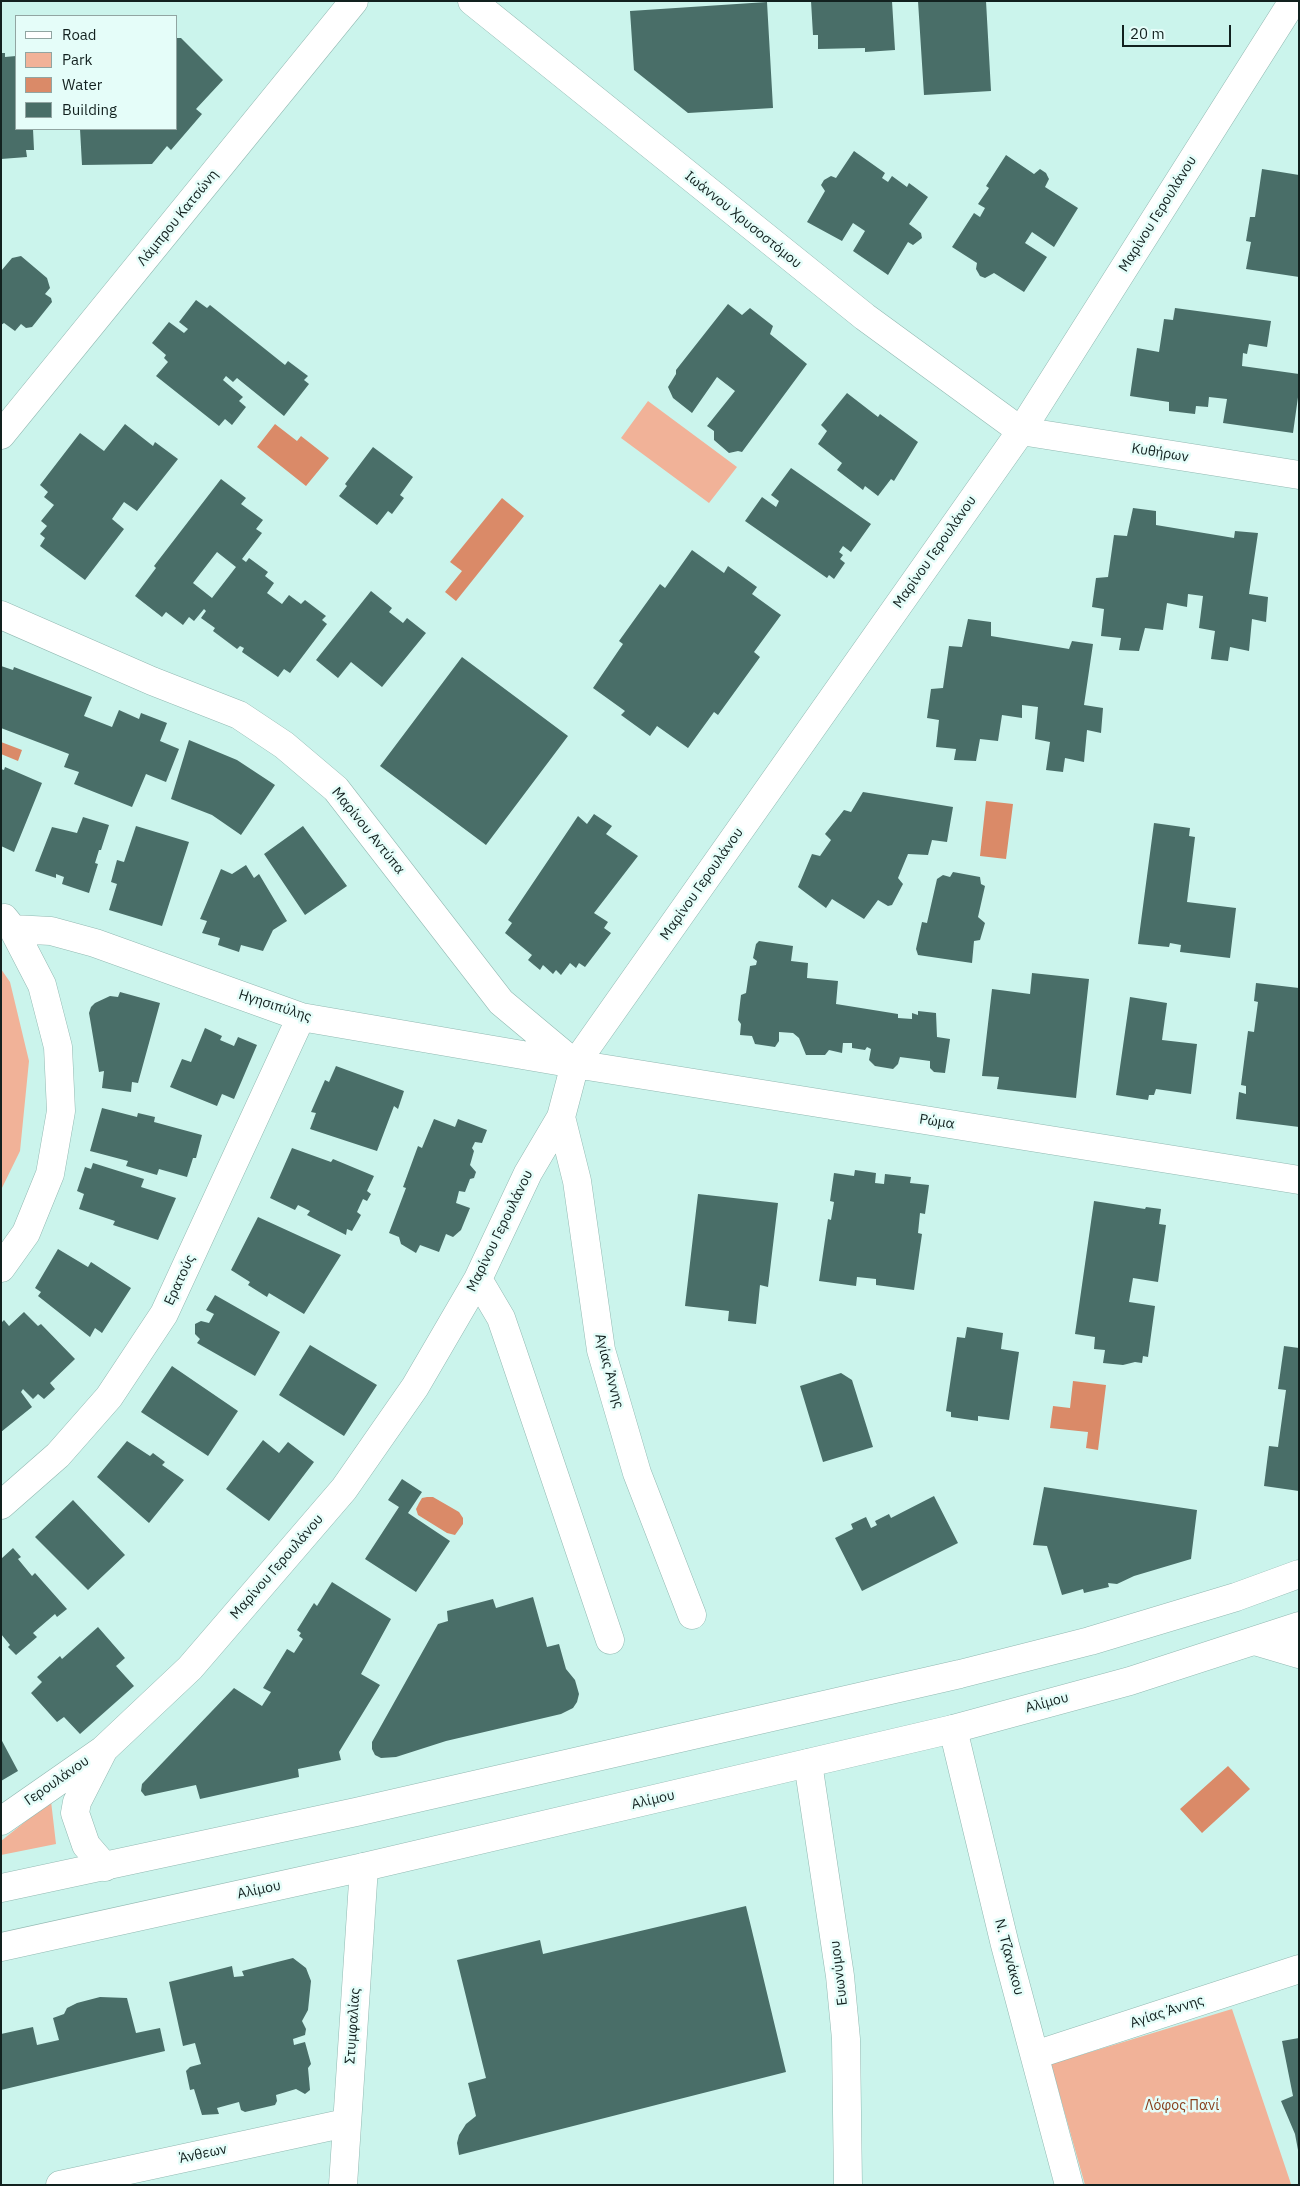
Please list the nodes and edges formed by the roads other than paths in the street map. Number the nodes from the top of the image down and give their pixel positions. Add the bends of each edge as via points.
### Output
1 (354, 1) edge
2 (472, 1) edge
3 (1293, 1) edge
4 (1020, 431) junction
5 (1, 435) edge
6 (1299, 474) edge
7 (1, 615) edge
8 (7, 922) edge
9 (301, 1017) junction
10 (575, 1064) junction
11 (561, 1117) junction
12 (1299, 1180) edge
13 (1, 1268) edge
14 (478, 1279) junction
15 (1, 1506) edge
16 (1299, 1574) edge
17 (692, 1615) dead end
18 (1299, 1626) edge
19 (610, 1640) dead end
20 (1255, 1641) junction
21 (1299, 1654) edge
22 (952, 1729) junction
23 (103, 1750) junction
24 (808, 1763) junction
25 (1, 1821) edge
26 (105, 1867) junction
27 (364, 1867) junction
28 (1, 1888) edge
29 (1, 1947) edge
30 (1299, 1969) edge
31 (1035, 2055) junction
32 (346, 2123) junction
33 (60, 2185) edge
34 (343, 2185) edge
35 (848, 2185) edge
36 (1069, 2185) edge

1 - 5 street, Λάμπρου Κατσώνη
2 - 4 street, Ιωάννου Χρυσοστόμου via 865,317
3 - 4 street, Μαρίνου Γερουλάνου
4 - 6 street, Κυθήρων
4 - 10 street, Μαρίνου Γερουλάνου
7 - 10 street, Μαρίνου Αντύπα via 239,715 284,745 336,789 501,1002
8 - 9 street, Ηγησιπύλης via 95,943
8 - 13 street via 42,985 58,1047 62,1111 50,1174 26,1233
9 - 10 street, Ηγησιπύλης
9 - 15 street, Ερατούς via 164,1314 109,1397 58,1455
10 - 11 street, Μαρίνου Γερουλάνου
10 - 12 street, Ρώμα
11 - 14 street, Μαρίνου Γερουλάνου via 528,1173
11 - 17 street, Αγίας Άννης via 577,1181 601,1350 637,1473
14 - 19 street via 504,1326
14 - 23 street, Μαρίνου Γερουλάνου via 415,1388 344,1489 190,1668
16 - 26 street via 1236,1597 1090,1641 960,1674
18 - 20 street, Αλίμου
20 - 21 street
20 - 22 street, Αλίμου via 1130,1680
22 - 24 street, Αλίμου
22 - 31 street, Ν. Τζανάκου
23 - 25 street, Γερουλάνου
23 - 26 street, Γερουλάνου via 77,1802 75,1813 86,1845
24 - 27 street, Αλίμου
24 - 35 street, Ευωνύμου via 842,1994 846,2038
26 - 28 street
27 - 29 street, Αλίμου
27 - 32 street, Στυμφαλίας
30 - 31 street, Αγίας Άννης
31 - 36 street, Ν. Τζανάκου
32 - 33 street, Άνθεων
32 - 34 street, Στυμφαλίας

